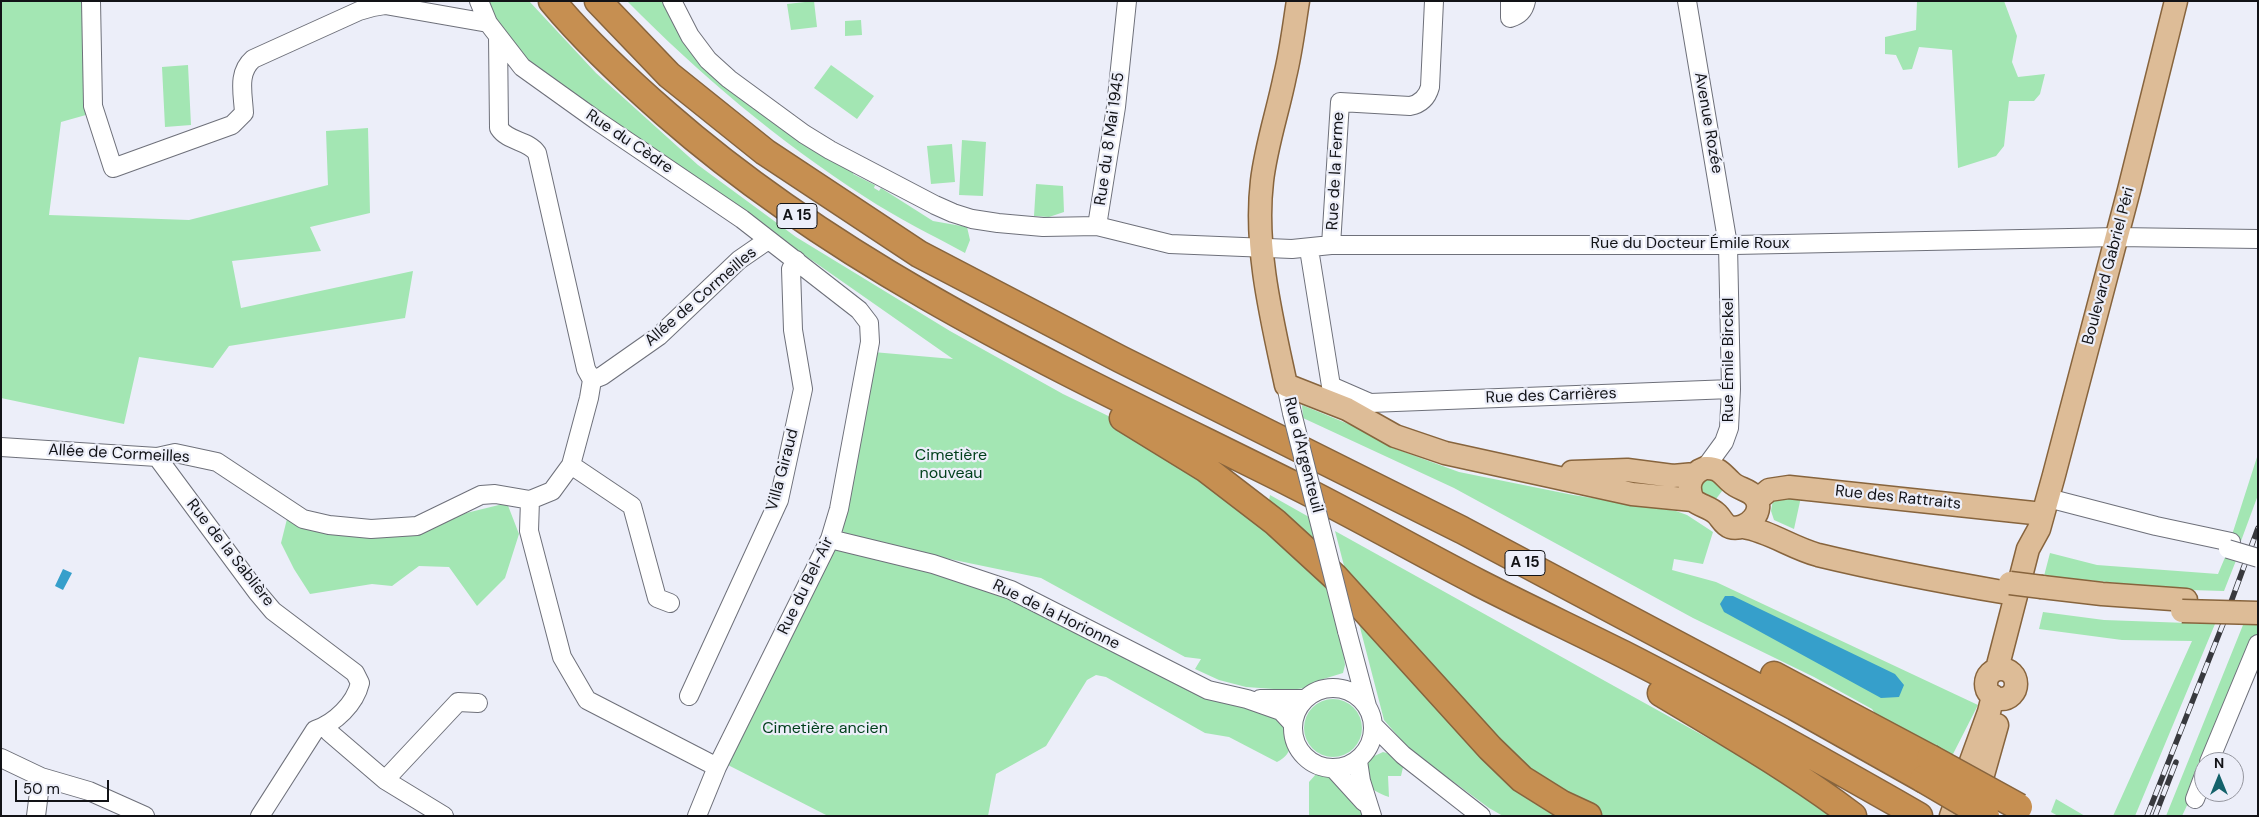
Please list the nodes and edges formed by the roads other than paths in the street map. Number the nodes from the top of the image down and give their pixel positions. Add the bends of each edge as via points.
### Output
1 (91, 1) edge
2 (479, 1) edge
3 (552, 1) edge
4 (598, 1) edge
5 (672, 1) edge
6 (1127, 1) edge
7 (1289, 1) edge
8 (1298, 1) edge
9 (1434, 1) edge
10 (1510, 1) edge
11 (1526, 1) edge
12 (1687, 1) edge
13 (2176, 1) edge
14 (493, 29) junction
15 (1289, 56) junction
16 (1097, 226) junction
17 (2117, 237) junction
18 (2258, 238) edge
19 (768, 240) junction
20 (1331, 245) junction
21 (1728, 245) junction
22 (1263, 248) junction
23 (1309, 249) junction
24 (796, 260) junction
25 (870, 342) joint
26 (1080, 378) junction
27 (592, 380) junction
28 (1286, 385) junction
29 (1731, 388) junction
30 (1, 447) edge
31 (158, 457) junction
32 (571, 465) junction
33 (1504, 467) junction
34 (1700, 471) junction
35 (530, 500) junction
36 (1693, 500) junction
37 (1758, 504) junction
38 (2043, 514) junction
39 (1743, 527) junction
40 (830, 539) junction
41 (2230, 546) junction
42 (2258, 550) edge
43 (2258, 558) edge
44 (1478, 583) junction
45 (2009, 588) junction
46 (2258, 602) edge
47 (670, 604) dead end
48 (2184, 605) junction
49 (2258, 613) edge
50 (2258, 644) edge
51 (1356, 659) junction
52 (1340, 688) junction
53 (689, 696) dead end
54 (1999, 697) junction
55 (1305, 698) junction
56 (1247, 699) junction
57 (478, 703) dead end
58 (1367, 706) junction
59 (1292, 724) junction
60 (328, 725) junction
61 (1374, 726) junction
62 (1369, 746) junction
63 (2213, 752) edge
64 (1403, 755) junction
65 (1, 758) edge
66 (1358, 760) junction
67 (717, 767) junction
68 (1927, 768) junction
69 (1334, 769) junction
70 (41, 777) junction
71 (385, 780) junction
72 (1370, 811) edge
73 (2027, 811) edge
74 (1915, 814) edge
75 (36, 816) edge
76 (145, 816) edge
77 (260, 816) edge
78 (444, 816) edge
79 (697, 816) edge
80 (1481, 816) edge
81 (1588, 816) edge
82 (1853, 816) edge
83 (1951, 816) edge
84 (1971, 816) edge
85 (1986, 816) edge

1 - 14 street via 93,106 114,168 232,125 244,113 242,75 246,66 254,59 359,11 385,6
2 - 14 street
3 - 26 highway, A 15 via 638,90 757,187 902,283
4 - 68 highway, A 15 via 670,75 765,152 919,254 1120,359 1462,530 1795,707
5 - 16 street, Rue du Docteur Émile Roux via 690,36 708,60 729,79 804,134 935,205 972,219 998,223 1043,227
6 - 16 street, Rue du 8 Mai 1945
7 - 15 main road
8 - 15 main road
9 - 20 street, Rue de la Ferme via 1430,90 1425,98 1410,106 1340,102
10 - 11 street via 1510,18 1519,15
12 - 21 street, Avenue Rozée
13 - 17 main road, Boulevard Gabriel Péri
14 - 19 street, Rue du Cèdre via 522,67 742,218
14 - 27 street via 499,128 538,153 586,369
15 - 22 main road, Rue d'Argenteuil via 1262,181
16 - 22 street, Rue du Docteur Émile Roux via 1170,244
17 - 18 street, Rue du Docteur Émile Roux
17 - 21 street, Rue du Docteur Émile Roux
17 - 38 main road, Boulevard Gabriel Péri
19 - 24 street, Rue du Cèdre
19 - 27 street, Allée de Cormeilles via 738,260 659,336
20 - 21 street, Rue du Docteur Émile Roux
20 - 23 street, Rue du Docteur Émile Roux
21 - 29 street, Rue Émile Birckel
22 - 23 street, Rue du Docteur Émile Roux
22 - 28 main road, Rue d'Argenteuil
23 - 29 street, Rue des Carrières via 1331,386 1370,403
24 - 25 street, Rue du Cèdre via 865,316 871,330
24 - 53 street, Villa Giraud via 791,269 794,335 803,388 779,500
25 - 40 street, Rue du Bel-Air via 839,509
26 - 44 highway, A 15 via 1304,490
26 - 81 highway via 1086,398 1206,469 1275,522 1335,578 1522,779
27 - 32 street
28 - 33 main road via 1347,409 1405,440 1445,454
28 - 51 street, Rue d'Argenteuil, bridge
29 - 34 street, Rue Émile Birckel via 1728,434
30 - 31 street, Allée de Cormeilles
31 - 35 street, Allée de Cormeilles via 175,453 217,462 303,519 329,525 371,529 417,526 481,495
31 - 60 street, Rue de la Sablière via 257,592 274,610 358,676 360,683 354,698
32 - 35 street via 552,491
32 - 47 street via 632,506 657,598
33 - 34 main road via 1562,472 1627,470 1673,476
33 - 36 main road via 1632,494
34 - 36 main road via 1690,480
34 - 37 main road via 1719,470 1734,484 1752,493
35 - 67 street via 529,531 562,657 587,700
36 - 39 main road via 1712,510 1728,526
37 - 38 main road, Rue des Rattraits via 1769,490 1790,487
37 - 39 main road via 1753,519
37 - 45 main road via 1763,516 1773,526 1801,539
38 - 41 street via 2156,526
38 - 54 main road, Boulevard Gabriel Péri via 2040,550 2015,652 2005,671 2016,686 2013,694
39 - 45 main road via 1818,555 1919,577
40 - 56 street, Rue de la Horionne via 933,564 1011,590 1208,690
40 - 67 street, Rue du Bel-Air
41 - 42 street
41 - 43 street, bridge
44 - 74 highway, A 15 via 1744,718
44 - 82 highway via 1776,762
45 - 48 main road, bridge
46 - 48 main road
48 - 49 main road, bridge
50 - 63 street
51 - 52 street via 1350,676
51 - 58 street, Rue d'Argenteuil
52 - 55 street via 1327,688
52 - 58 street via 1355,694
54 - 83 main road via 1990,712
54 - 84 main road
55 - 56 street, Rue de la Horionne
55 - 59 street via 1296,710
56 - 59 street, Rue de la Horionne via 1281,711
57 - 71 street via 458,702
58 - 61 street
59 - 69 street via 1300,752 1309,761
60 - 71 street via 330,732
60 - 77 street via 315,730
61 - 62 street
61 - 64 street
62 - 64 street
62 - 66 street
64 - 80 street
65 - 70 street
66 - 69 street
66 - 72 street
67 - 79 street, Rue du Bel-Air
68 - 73 highway, bridge
68 - 85 highway, A 15, bridge
69 - 72 street
70 - 75 street
70 - 76 street via 89,790
71 - 78 street

